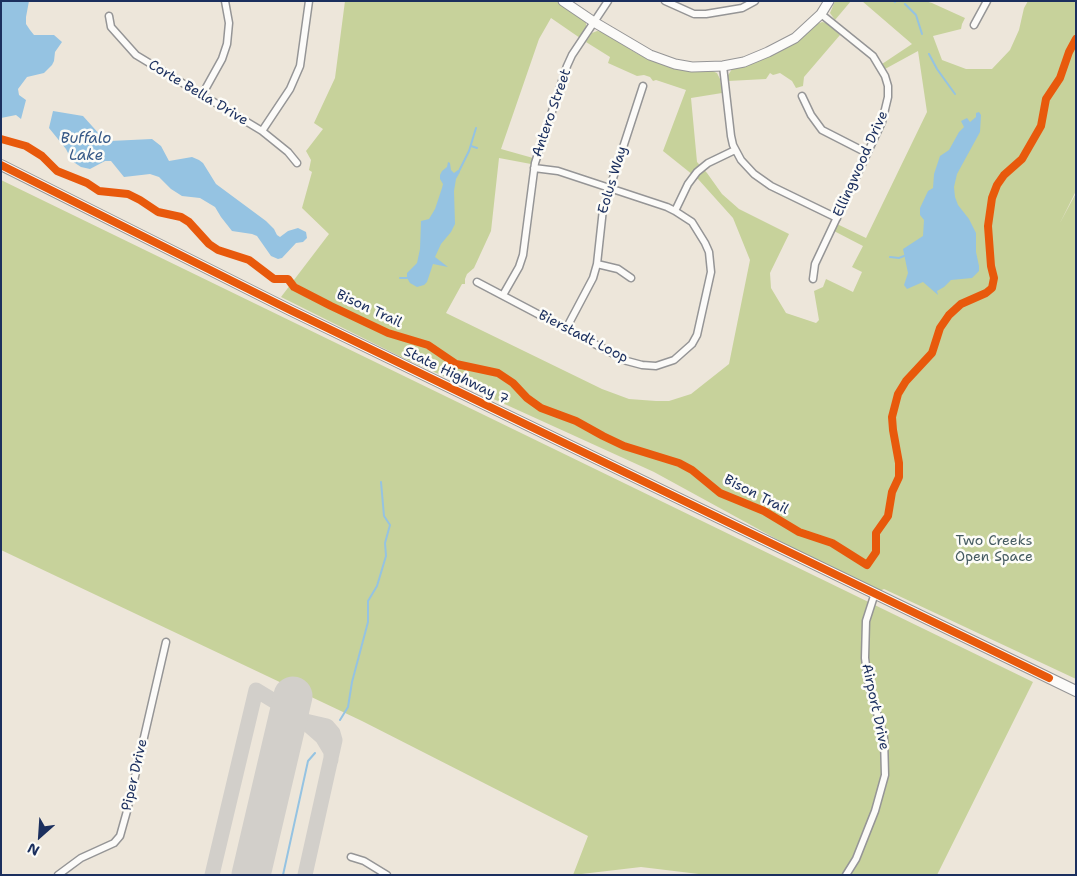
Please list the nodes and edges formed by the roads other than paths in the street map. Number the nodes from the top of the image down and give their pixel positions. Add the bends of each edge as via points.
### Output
1 (225, 1) edge
2 (309, 1) edge
3 (564, 1) edge
4 (608, 1) edge
5 (665, 1) edge
6 (755, 1) edge
7 (829, 1) edge
8 (986, 1) edge
9 (821, 14) junction
10 (109, 16) dead end
11 (594, 22) junction
12 (974, 25) dead end
13 (723, 66) junction
14 (643, 86) dead end
15 (202, 95) junction
16 (802, 96) dead end
17 (262, 131) junction
18 (735, 150) junction
19 (867, 153) junction
20 (297, 163) dead end
21 (1, 165) edge
22 (534, 168) junction
23 (609, 188) junction
24 (675, 211) junction
25 (837, 218) junction
26 (596, 264) junction
27 (632, 278) dead end
28 (813, 279) dead end
29 (477, 282) dead end
30 (503, 295) junction
31 (566, 328) junction
32 (875, 593) junction
33 (166, 642) dead end
34 (1076, 691) edge
35 (351, 857) dead end
36 (58, 875) edge
37 (387, 875) edge
38 (846, 875) edge

1 - 15 street via 229,23 227,44
2 - 17 street via 297,73 284,100
3 - 11 street
4 - 11 street, Antero Street
5 - 6 street via 694,14 742,8
7 - 9 street
8 - 12 street
9 - 13 street via 795,38 744,62
9 - 19 street, Ellingwood Drive via 873,56 885,76 888,86 886,108
10 - 15 street, Corte Bella Drive via 111,27 136,55
11 - 13 street via 650,55 675,64
11 - 22 street, Antero Street via 567,66
13 - 18 street via 729,129
14 - 23 street, Eolus Way
15 - 17 street, Corte Bella Drive
16 - 19 street via 822,130
17 - 20 street, Corte Bella Drive
18 - 24 street via 697,172
18 - 25 street via 761,181
19 - 25 street, Ellingwood Drive
21 - 32 main road, State Highway 7 via 290,310
22 - 23 street, Bierstadt Loop via 558,171
22 - 30 street, Antero Street via 523,255
23 - 24 street, Bierstadt Loop
23 - 26 street, Eolus Way
24 - 31 street, Bierstadt Loop via 692,222 709,252 709,282 698,333 692,344 674,360 656,366 642,365 627,361
25 - 28 street, Ellingwood Drive via 815,264
26 - 27 street via 618,269
26 - 31 street, Eolus Way via 588,289
29 - 30 street, Bierstadt Loop
30 - 31 street, Bierstadt Loop
32 - 34 main road, State Highway 7
32 - 38 street, Airport Drive via 866,620 865,658 884,738 885,775 876,811
33 - 36 street, Piper Drive via 120,836 114,843 81,858
35 - 37 street

